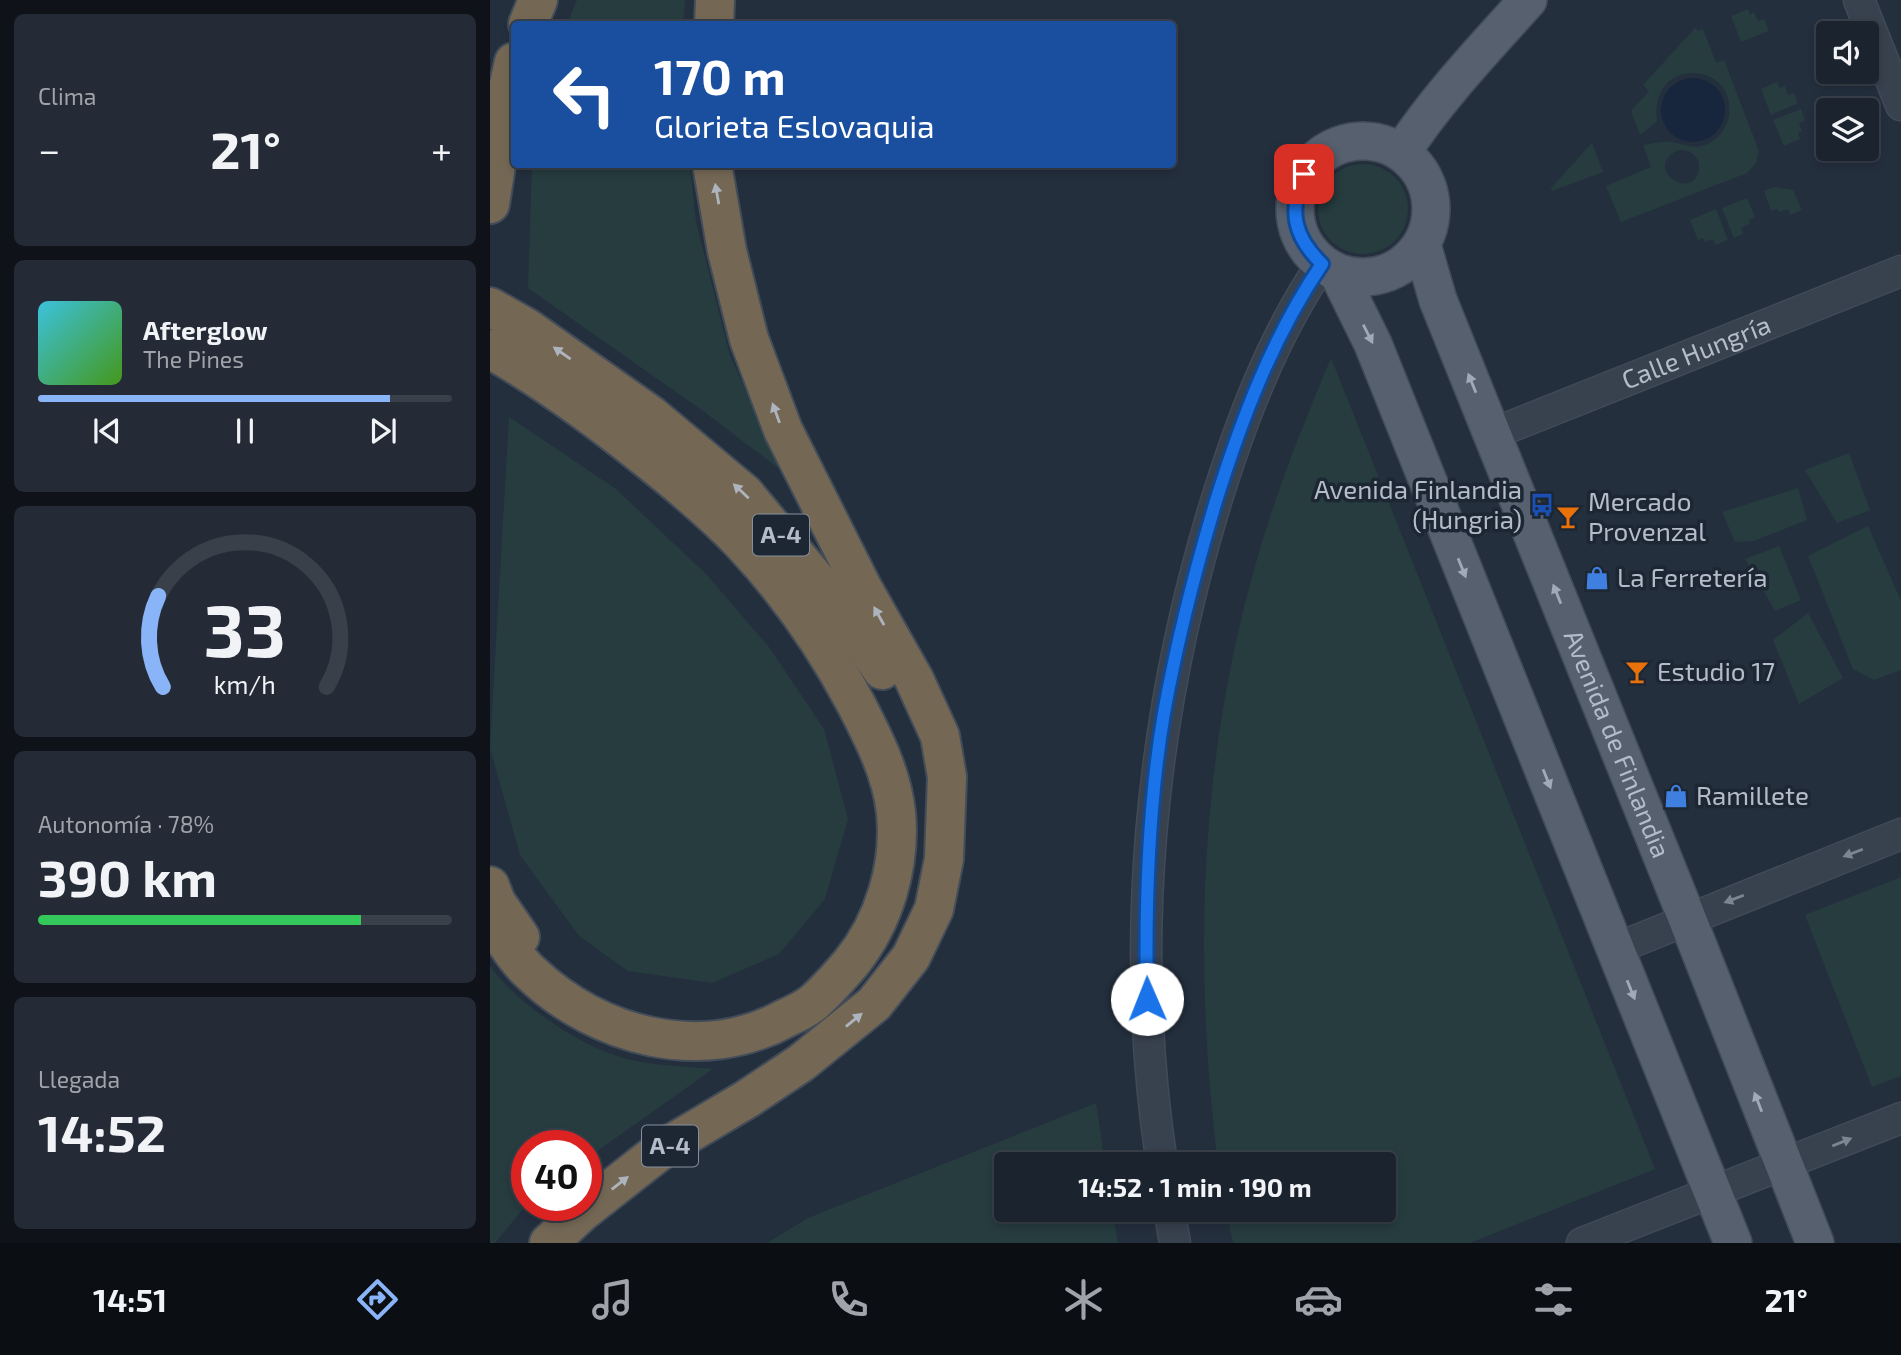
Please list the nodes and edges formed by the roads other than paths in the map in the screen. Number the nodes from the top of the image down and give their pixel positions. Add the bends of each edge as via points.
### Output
1 (538, 0) edge
2 (715, 0) edge
3 (1528, 0) edge
4 (1859, 0) edge
5 (529, 21) edge
6 (714, 21) edge
7 (511, 75) edge
8 (1901, 105) edge
9 (1402, 152) junction
10 (713, 168) edge
11 (490, 204) edge
12 (1422, 245) junction
13 (1330, 269) junction
14 (1901, 271) edge
15 (490, 307) edge
16 (490, 349) edge
17 (513, 375) edge
18 (1492, 434) junction
19 (945, 816) junction
20 (1901, 834) edge
21 (490, 886) edge
22 (1687, 918) junction
23 (490, 919) edge
24 (1615, 949) junction
25 (1901, 1118) edge
26 (1160, 1152) edge
27 (1783, 1165) junction
28 (1712, 1191) junction
29 (1171, 1222) edge
30 (549, 1243) edge
31 (1175, 1243) edge
32 (1582, 1243) edge
33 (1733, 1243) edge
34 (1815, 1243) edge

1 - 5 highway
2 - 6 highway
3 - 9 main road via 1449,89
4 - 8 street
7 - 11 highway
9 - 12 main road via 1417,166 1430,197 1431,213
9 - 13 main road via 1358,140 1326,150 1304,174 1294,206 1296,223 1310,253
19 -> 10 highway via 947,777 940,736 783,430 749,339
12 - 13 main road via 1399,268 1384,274 1353,277
18 -> 12 main road, Avenida de Finlandia via 1438,300
13 -> 24 main road via 1373,344
13 - 26 street via 1279,335 1229,458 1192,587 1164,715 1150,836 1146,943 1152,1103
14 - 18 street, Calle Hungría
19 -> 15 highway, A-4 via 917,740 880,665 848,618 744,493 652,415
16 - 17 highway
17 - 21 highway via 686,510 791,628 856,739 869,779 878,853 862,916 821,972 777,1005 696,1025 639,1016 551,971 524,942
17 - 23 highway via 590,413 693,496 744,544 801,615 841,676 887,769 896,814 895,855 879,918 839,978 811,1005 741,1037 684,1042 645,1036 595,1018 528,971
22 -> 18 main road, Avenida de Finlandia
30 -> 19 highway, A-4 via 661,1150 790,1070 874,1004 911,957 934,909 944,859
20 -> 22 street
22 - 24 street
27 -> 22 main road, Avenida de Finlandia
24 -> 28 main road
27 -> 25 street
27 - 28 street
27 - 34 main road, Avenida de Finlandia
28 - 32 street
28 - 33 main road
29 - 31 street

